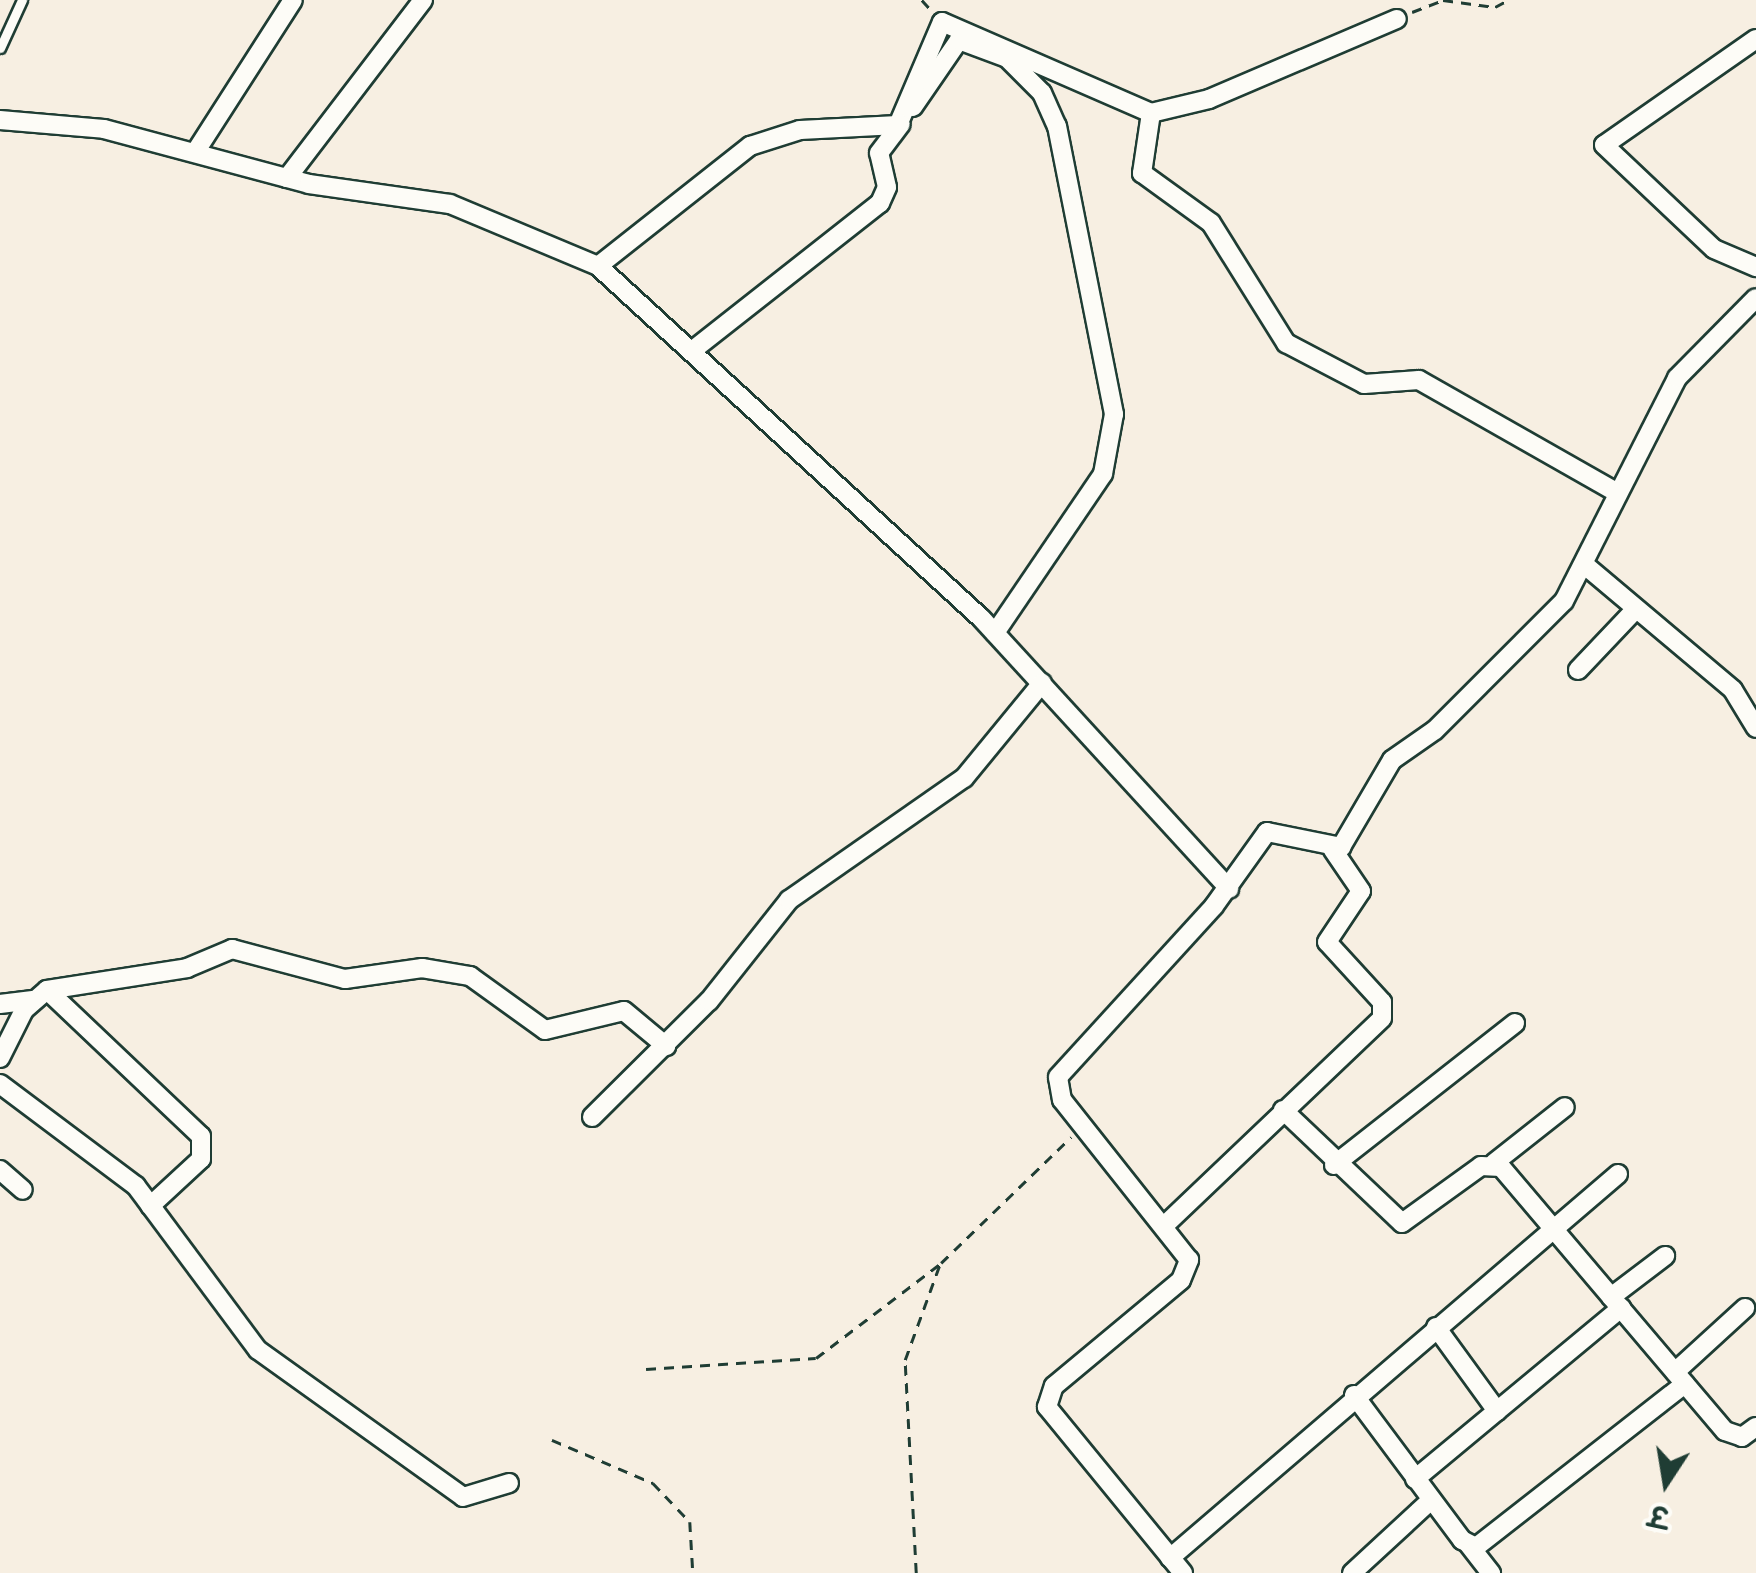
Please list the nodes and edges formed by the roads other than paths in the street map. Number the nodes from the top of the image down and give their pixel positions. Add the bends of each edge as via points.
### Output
1 (22, 0) edge
2 (293, 0) edge
3 (422, 0) edge
4 (1397, 19) road end
5 (1756, 39) edge
6 (0, 48) edge
7 (1151, 112) junction
8 (906, 116) junction
9 (0, 120) edge
10 (196, 151) junction
11 (286, 178) junction
12 (598, 266) junction
13 (1756, 267) edge
14 (1756, 298) edge
15 (692, 350) junction
16 (1616, 492) junction
17 (1586, 566) junction
18 (1635, 610) junction
19 (995, 632) junction
20 (1578, 670) dead end
21 (1042, 683) junction
22 (1756, 728) edge
23 (1333, 850) junction
24 (1229, 889) junction
25 (40, 995) junction
26 (0, 1004) edge
27 (1516, 1023) dead end
28 (666, 1046) junction
29 (0, 1058) edge
30 (0, 1084) edge
31 (1565, 1107) dead end
32 (1283, 1110) junction
33 (592, 1117) dead end
34 (1494, 1164) junction
35 (1334, 1165) junction
36 (0, 1170) edge
37 (1618, 1174) dead end
38 (23, 1190) dead end
39 (150, 1206) junction
40 (1166, 1224) junction
41 (1552, 1229) junction
42 (1665, 1256) dead end
43 (1616, 1303) junction
44 (1744, 1308) dead end
45 (1436, 1327) junction
46 (1680, 1378) junction
47 (1354, 1396) junction
48 (1496, 1411) junction
49 (1756, 1427) edge
50 (1415, 1479) junction
51 (509, 1483) dead end
52 (1431, 1500) junction
53 (1469, 1545) junction
54 (1170, 1558) junction
55 (1183, 1573) edge
56 (1352, 1573) edge
57 (1491, 1573) edge

1 - 6 lane
2 - 10 street
3 - 11 street
4 - 7 street via 1279,72
5 - 13 street via 1604,144 1714,249
7 - 8 street via 948,22 933,33
7 - 16 street via 1142,173 1211,223 1286,343 1364,384 1420,380
8 - 12 street via 800,130 750,146
8 - 15 street via 878,154 884,199
8 - 19 street via 959,40 1007,58 1042,93 1057,126 1114,414 1103,474
9 - 10 street via 104,128
10 - 11 street
11 - 12 street via 450,204
12 - 15 street
14 - 16 street via 1678,378
15 - 19 street
16 - 17 street
17 - 18 street
17 - 23 street via 1564,601 1459,707 1392,760
18 - 20 street
18 - 22 street via 1733,690
19 - 21 street
21 - 24 street
21 - 28 street via 964,778 788,900
23 - 24 street via 1267,832
23 - 32 street via 1360,891 1328,942 1384,1010
24 - 40 street via 1062,1069 1062,1100
25 - 26 street
25 - 28 street via 246,950 345,979 422,968 470,976 546,1030 624,1011
25 - 29 street
25 - 39 street via 201,1136 200,1159
27 - 35 street
28 - 33 street
30 - 39 street
31 - 34 street
32 - 35 street
32 - 40 street
34 - 35 street via 1402,1223
34 - 41 street
36 - 38 street
37 - 41 street
39 - 51 street via 258,1350 463,1497
40 - 54 street via 1190,1260 1181,1280 1054,1386 1047,1407
41 - 43 street
41 - 45 street
42 - 43 street
43 - 46 street
43 - 48 street
44 - 46 street
45 - 47 street
45 - 48 street
46 - 49 street via 1734,1436
46 - 53 street via 1484,1543
47 - 50 street
47 - 54 street
48 - 50 street
50 - 52 street
52 - 53 street
52 - 56 street
53 - 57 street
54 - 55 street

